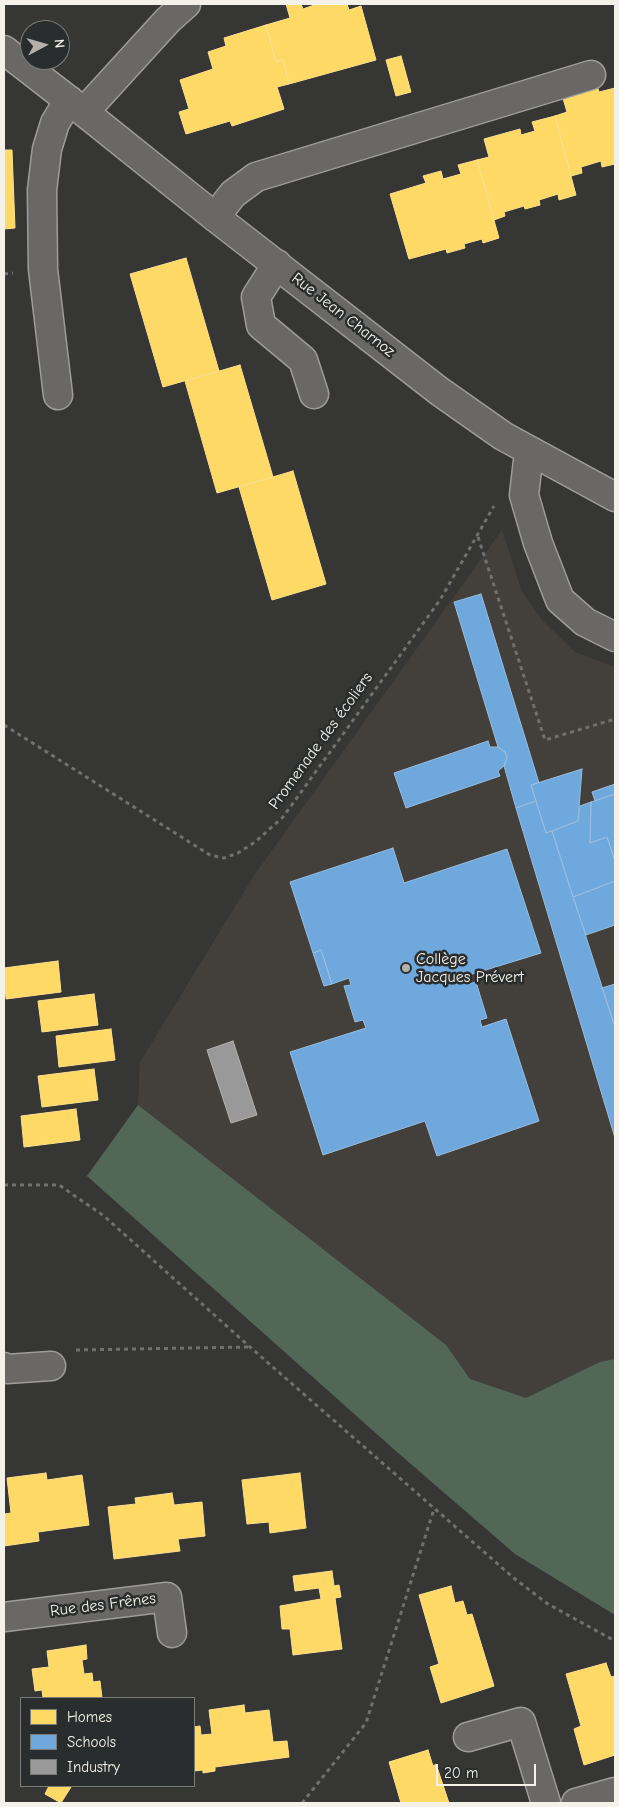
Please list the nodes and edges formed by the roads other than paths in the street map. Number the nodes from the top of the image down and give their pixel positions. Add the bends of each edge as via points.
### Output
1 (186, 4) edge
2 (4, 50) edge
3 (591, 75) dead end
4 (77, 106) junction
5 (215, 217) junction
6 (276, 264) junction
7 (314, 394) dead end
8 (58, 395) dead end
9 (529, 452) junction
10 (615, 497) edge
11 (615, 637) edge
12 (51, 1366) road end
13 (4, 1367) edge
14 (4, 1617) edge
15 (172, 1633) dead end
16 (468, 1737) dead end
17 (615, 1792) edge
18 (546, 1803) edge
19 (576, 1803) edge

1 - 4 street
2 - 4 street, Rue Jean Charnoz
3 - 5 street via 256,177 233,194
4 - 5 street, Rue Jean Charnoz
4 - 8 street via 54,123 42,190 43,269
5 - 6 street, Rue Jean Charnoz
6 - 7 street via 256,297 261,325 303,360
6 - 9 street, Rue Jean Charnoz via 439,391
9 - 10 street, Rue Jean Charnoz
9 - 11 street via 524,495 560,600 585,622
12 - 13 street
14 - 15 street, Rue des Frênes via 167,1597
16 - 18 street via 521,1722
17 - 19 street

